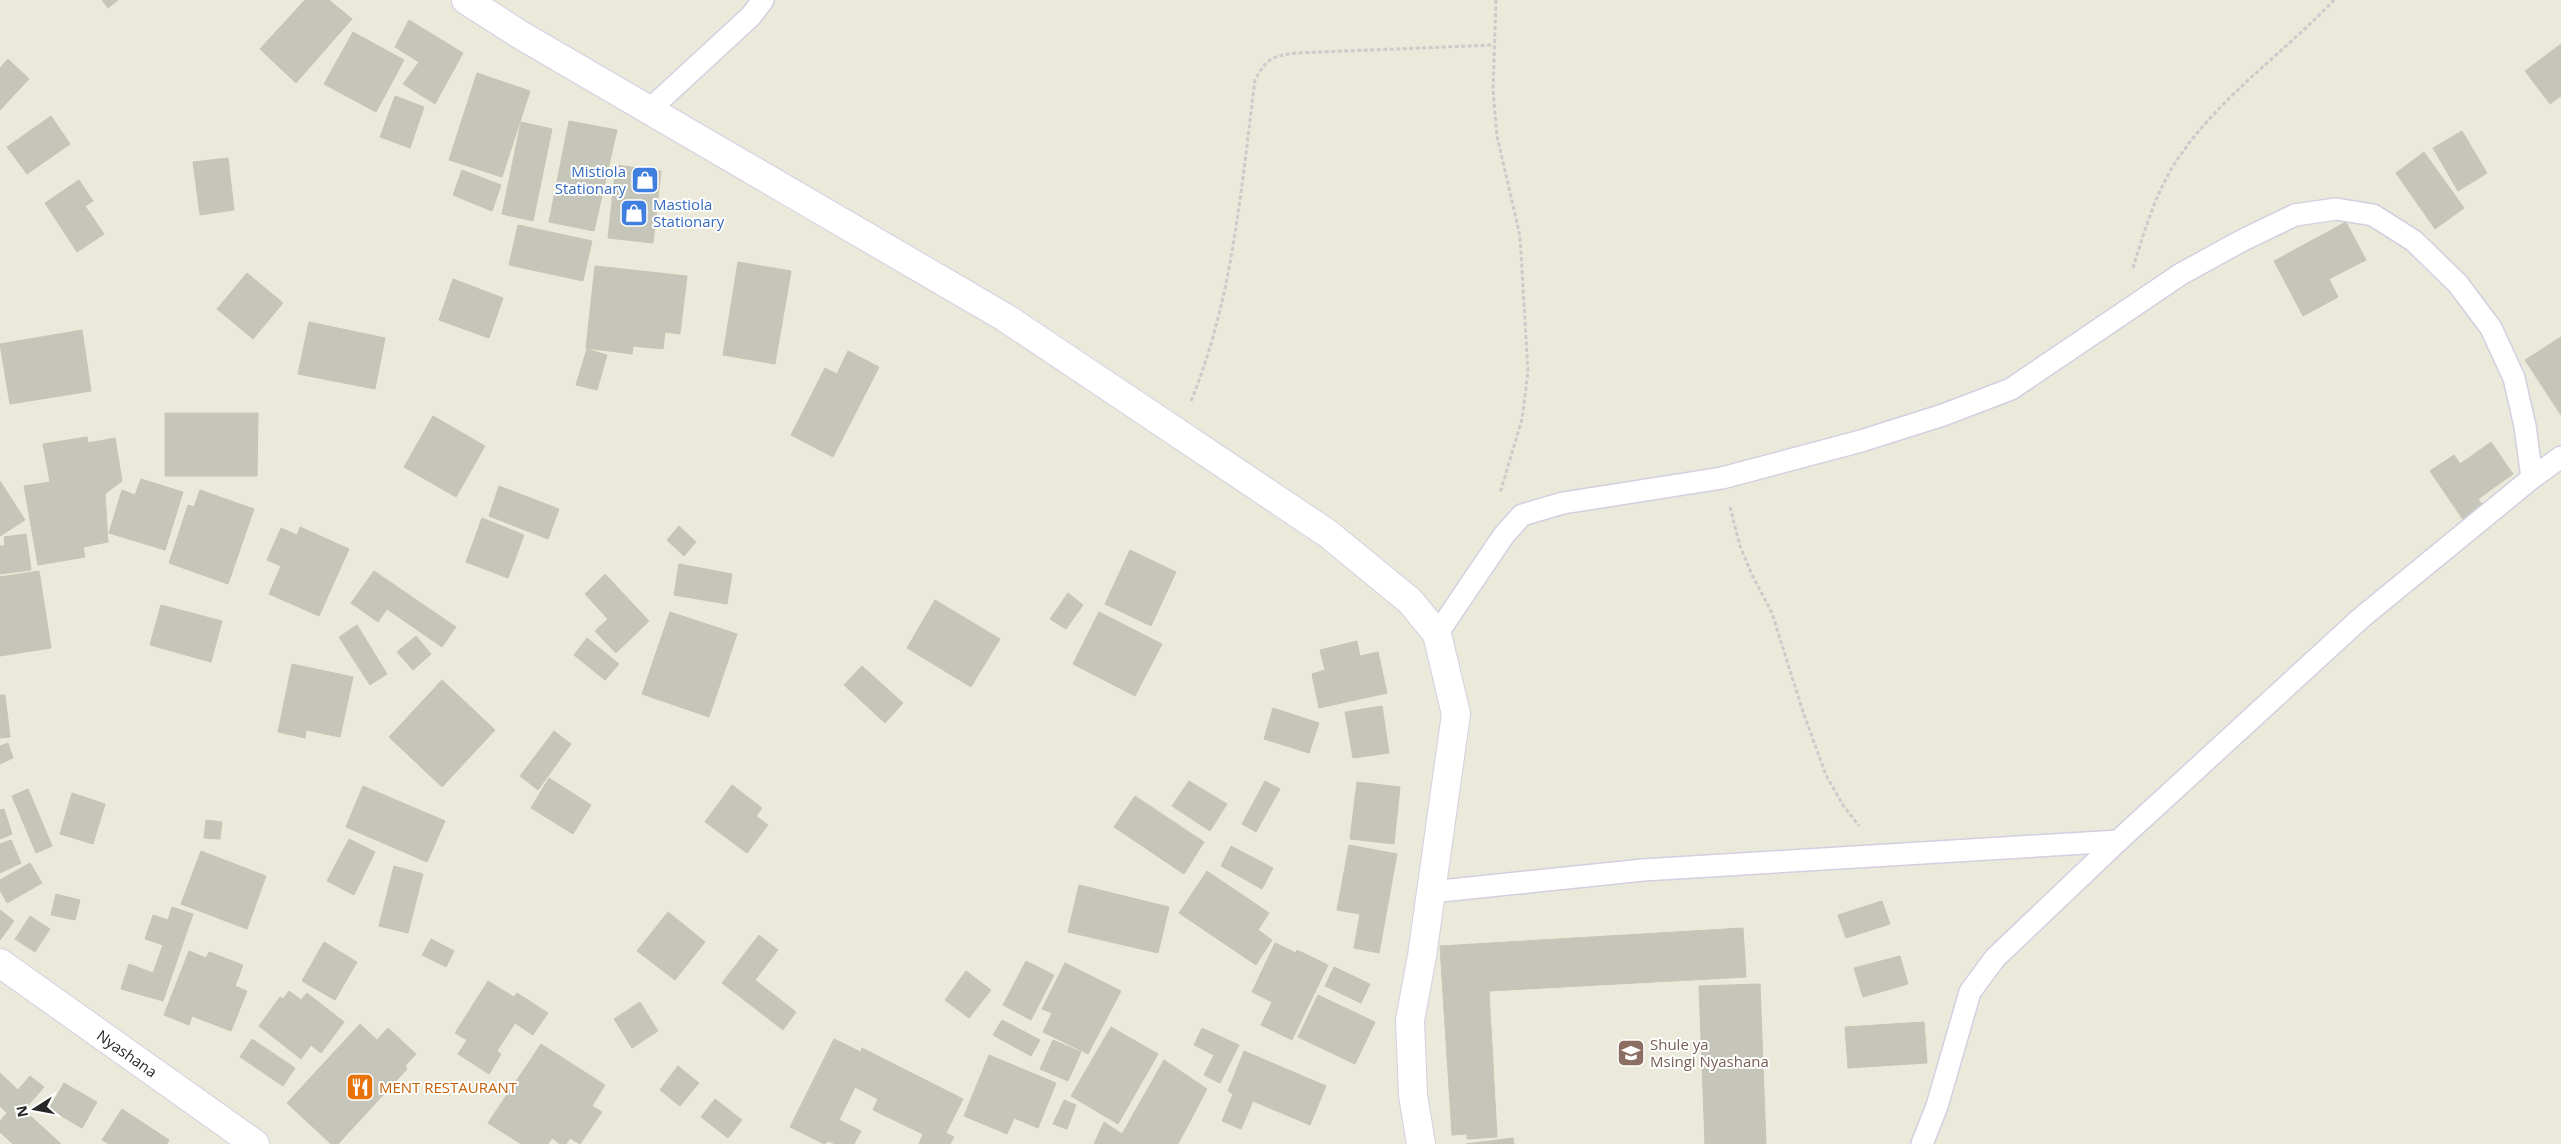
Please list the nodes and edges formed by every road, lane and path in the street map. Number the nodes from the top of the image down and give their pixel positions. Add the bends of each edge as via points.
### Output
1 (466, 0) edge
2 (763, 0) edge
3 (1496, 0) edge
4 (2334, 0) edge
5 (1494, 45) junction
6 (649, 110) junction
7 (2119, 314) junction
8 (1178, 434) junction
9 (2561, 457) edge
10 (1722, 478) junction
11 (2532, 478) junction
12 (1504, 535) junction
13 (1437, 634) junction
14 (2118, 841) junction
15 (1882, 857) junction
16 (1431, 892) junction
17 (0, 963) edge
18 (254, 1144) edge
19 (1421, 1144) edge
20 (1922, 1144) edge

1 - 6 street
2 - 6 lane via 751,16
3 - 5 path
4 - 7 path via 2212,115 2172,168 2145,230
5 - 8 path via 1296,53 1278,55 1264,62 1255,80 1224,301 1202,375
5 - 12 path via 1497,136 1520,236 1528,372 1522,419 1499,495 1499,518
6 - 8 street via 1006,318
7 - 10 lane via 2011,389 1862,441
7 - 11 lane via 2181,274 2295,215 2336,209 2373,215 2414,241 2458,284 2491,328 2514,378
8 - 13 street via 1327,533 1410,601
9 - 11 lane
10 - 12 lane via 1539,509 1522,515
10 - 15 path via 1740,546 1772,613 1802,712 1826,775 1842,804
11 - 14 lane via 2361,618
12 - 13 lane
13 - 16 street via 1456,714
14 - 15 lane
14 - 20 lane via 1995,958 1970,992 1937,1106
15 - 16 lane via 1643,870
16 - 19 street via 1410,1020 1413,1095
17 - 18 street, Nyashana

